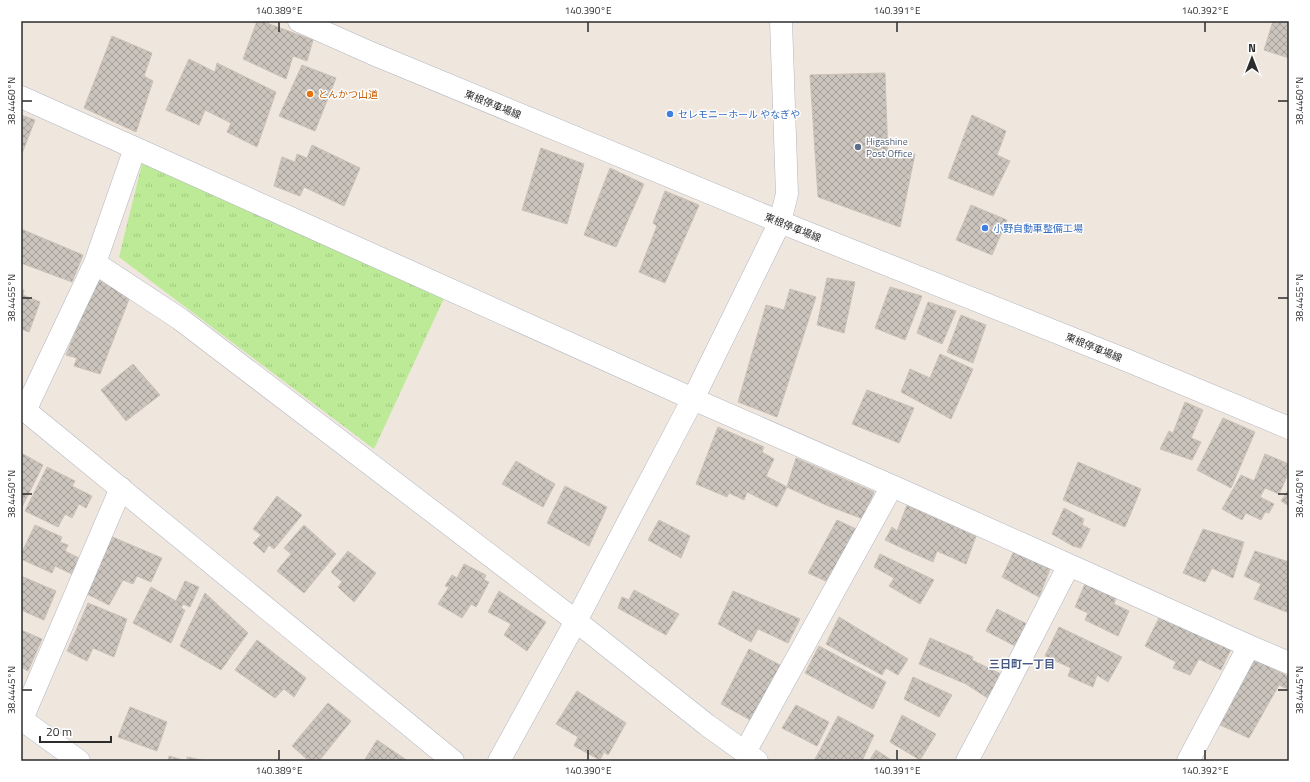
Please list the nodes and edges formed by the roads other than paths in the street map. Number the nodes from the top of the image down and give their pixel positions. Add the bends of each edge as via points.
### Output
1 (299, 21) edge
2 (780, 21) edge
3 (21, 97) edge
4 (135, 148) junction
5 (780, 222) junction
6 (95, 263) junction
7 (693, 399) junction
8 (24, 409) edge
9 (1289, 428) edge
10 (892, 486) junction
11 (121, 488) junction
12 (1069, 566) junction
13 (576, 621) junction
14 (1249, 646) junction
15 (1289, 663) edge
16 (21, 719) edge
17 (751, 757) edge
18 (79, 761) edge
19 (453, 761) edge
20 (499, 761) edge
21 (967, 761) edge
22 (1188, 761) edge

1 - 5 street, 東根停車場線
2 - 5 street via 787,194
3 - 4 street
4 - 6 street
4 - 7 street
5 - 7 street
5 - 9 street, 東根停車場線 via 1119,357
6 - 8 street
6 - 13 street via 180,319
7 - 10 street
7 - 13 street
8 - 11 street
10 - 12 street
10 - 17 street
11 - 16 street
11 - 19 street
12 - 14 street
12 - 21 street
13 - 17 street
13 - 20 street
14 - 15 street
14 - 22 street
16 - 18 street

